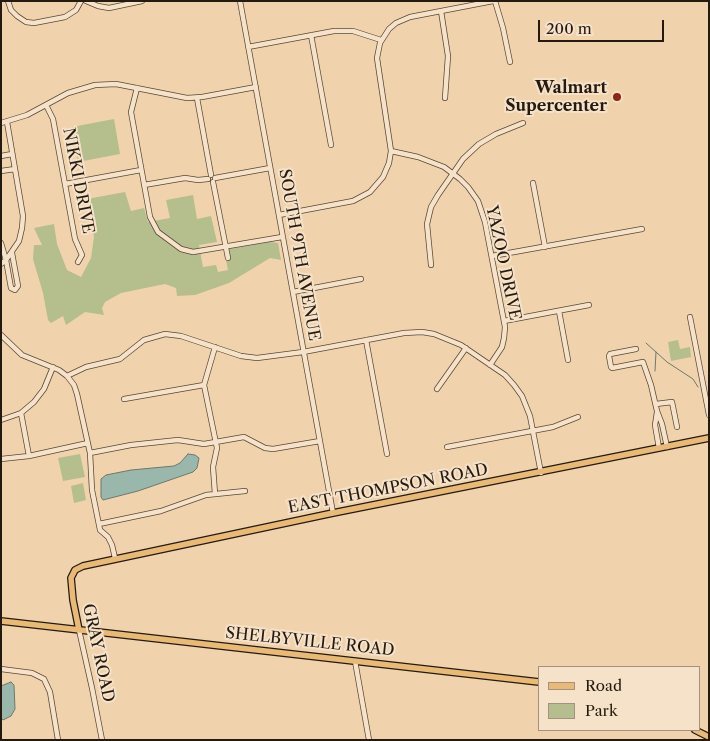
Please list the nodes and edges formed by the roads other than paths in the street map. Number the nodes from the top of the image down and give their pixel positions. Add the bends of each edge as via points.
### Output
1 (8, 1) edge
2 (81, 1) edge
3 (86, 1) edge
4 (142, 1) edge
5 (240, 1) edge
6 (494, 1) edge
7 (441, 11) junction
8 (311, 35) junction
9 (381, 40) junction
10 (248, 46) junction
11 (510, 62) dead end
12 (137, 88) junction
13 (256, 88) junction
14 (197, 98) junction
15 (446, 98) dead end
16 (46, 105) junction
17 (7, 122) junction
18 (523, 123) dead end
19 (1, 124) edge
20 (331, 145) dead end
21 (391, 151) junction
22 (12, 154) junction
23 (1, 156) edge
24 (270, 168) junction
25 (14, 169) junction
26 (141, 170) junction
27 (1, 171) edge
28 (452, 173) junction
29 (212, 179) junction
30 (65, 184) junction
31 (533, 184) dead end
32 (144, 185) junction
33 (278, 215) junction
34 (642, 229) dead end
35 (282, 236) junction
36 (1, 243) edge
37 (225, 247) junction
38 (545, 247) junction
39 (12, 253) junction
40 (492, 256) junction
41 (228, 258) dead end
42 (6, 260) junction
43 (78, 262) dead end
44 (1, 264) edge
45 (431, 265) dead end
46 (361, 279) dead end
47 (292, 292) junction
48 (589, 305) dead end
49 (559, 311) junction
50 (690, 318) dead end
51 (504, 321) junction
52 (1, 334) edge
53 (366, 340) junction
54 (215, 347) junction
55 (466, 348) junction
56 (636, 349) dead end
57 (304, 352) junction
58 (568, 360) dead end
59 (490, 365) junction
60 (53, 367) junction
61 (67, 376) junction
62 (204, 385) junction
63 (437, 389) dead end
64 (124, 399) dead end
65 (656, 404) junction
66 (657, 411) junction
67 (21, 413) junction
68 (709, 415) edge
69 (578, 418) dead end
70 (1, 420) edge
71 (677, 427) dead end
72 (533, 431) junction
73 (709, 438) edge
74 (320, 441) junction
75 (216, 442) junction
76 (88, 443) junction
77 (448, 447) dead end
78 (667, 447) junction
79 (659, 448) junction
80 (90, 453) junction
81 (387, 454) dead end
82 (29, 456) junction
83 (1, 459) edge
84 (541, 473) junction
85 (245, 491) dead end
86 (215, 494) junction
87 (334, 513) junction
88 (99, 524) junction
89 (115, 558) junction
90 (74, 572) joint
91 (1, 622) edge
92 (79, 630) junction
93 (355, 661) junction
94 (1, 669) edge
95 (538, 682) edge
96 (697, 731) edge
97 (709, 737) edge
98 (58, 740) edge
99 (102, 740) edge
100 (369, 740) edge

1 - 2 street via 16,16 34,23 65,17 76,10
3 - 4 street via 108,8
5 - 10 street, SOUTH 9TH AVENUE
6 - 7 street
6 - 11 street
7 - 9 street via 405,18 388,29
7 - 15 street via 448,56
8 - 9 street via 346,31
8 - 10 street
8 - 20 street
9 - 21 street via 377,64
10 - 13 street, SOUTH 9TH AVENUE
12 - 14 street
12 - 16 street via 110,84 87,86
12 - 26 street via 131,112
13 - 14 street
13 - 24 street, SOUTH 9TH AVENUE
14 - 29 street
16 - 17 street
16 - 30 street, NIKKI DRIVE via 53,119
17 - 19 street
17 - 22 street
18 - 28 street via 479,144
21 - 28 street, YAZOO DRIVE via 418,156
21 - 33 street via 388,166 380,180 360,198
22 - 23 street
22 - 25 street
24 - 29 street
24 - 33 street, SOUTH 9TH AVENUE
25 - 27 street
25 - 39 street via 23,221 19,241
26 - 30 street
26 - 32 street
28 - 40 street, YAZOO DRIVE via 478,201
28 - 45 street via 429,212 427,232
29 - 32 street via 185,178
29 - 37 street
30 - 43 street, NIKKI DRIVE via 75,238 82,255
31 - 38 street
32 - 37 street via 151,221 161,235 185,250 200,252
33 - 35 street, SOUTH 9TH AVENUE
34 - 38 street
35 - 37 street
35 - 47 street, SOUTH 9TH AVENUE
36 - 42 street
37 - 41 street
38 - 40 street
39 - 42 street
39 - 42 street via 16,290 11,288
40 - 51 street, YAZOO DRIVE
42 - 44 street
46 - 47 street
47 - 57 street, SOUTH 9TH AVENUE
48 - 49 street
49 - 51 street
49 - 58 street
50 - 68 street
51 - 59 street, YAZOO DRIVE via 503,343
52 - 60 street via 23,356
53 - 55 street via 426,332 449,338
53 - 57 street
53 - 81 street
54 - 57 street via 252,358
54 - 61 street via 165,334 141,342 120,359 86,366
54 - 62 street
55 - 59 street
55 - 63 street
56 - 65 street via 610,354 611,367 643,362
57 - 74 street, SOUTH 9TH AVENUE
59 - 72 street via 505,375 519,391
60 - 61 street
60 - 67 street via 40,395
61 - 76 street via 77,392
62 - 64 street
62 - 75 street
65 - 66 street
65 - 71 street via 672,402
66 - 78 street
66 - 79 street via 655,425
67 - 70 street
67 - 82 street
69 - 72 street
72 - 77 street
72 - 84 street
73 - 78 main road, EAST THOMPSON ROAD
74 - 75 street via 273,449 244,437
74 - 87 street, SOUTH 9TH AVENUE
75 - 80 street via 198,444 178,440
75 - 86 street via 213,467
76 - 80 street
76 - 82 street
78 - 79 main road, EAST THOMPSON ROAD
79 - 84 main road, EAST THOMPSON ROAD
80 - 88 street via 92,490
82 - 83 street
84 - 87 main road, EAST THOMPSON ROAD
85 - 86 street
86 - 88 street via 157,512
87 - 89 main road, EAST THOMPSON ROAD
88 - 89 street via 112,545
89 - 90 main road, EAST THOMPSON ROAD via 83,566
90 - 92 main road, GRAY ROAD via 71,582
91 - 92 main road
92 - 93 main road, SHELBYVILLE ROAD
92 - 99 street, GRAY ROAD
93 - 95 main road, SHELBYVILLE ROAD
93 - 100 street
94 - 98 street via 44,679 50,692
96 - 97 main road

